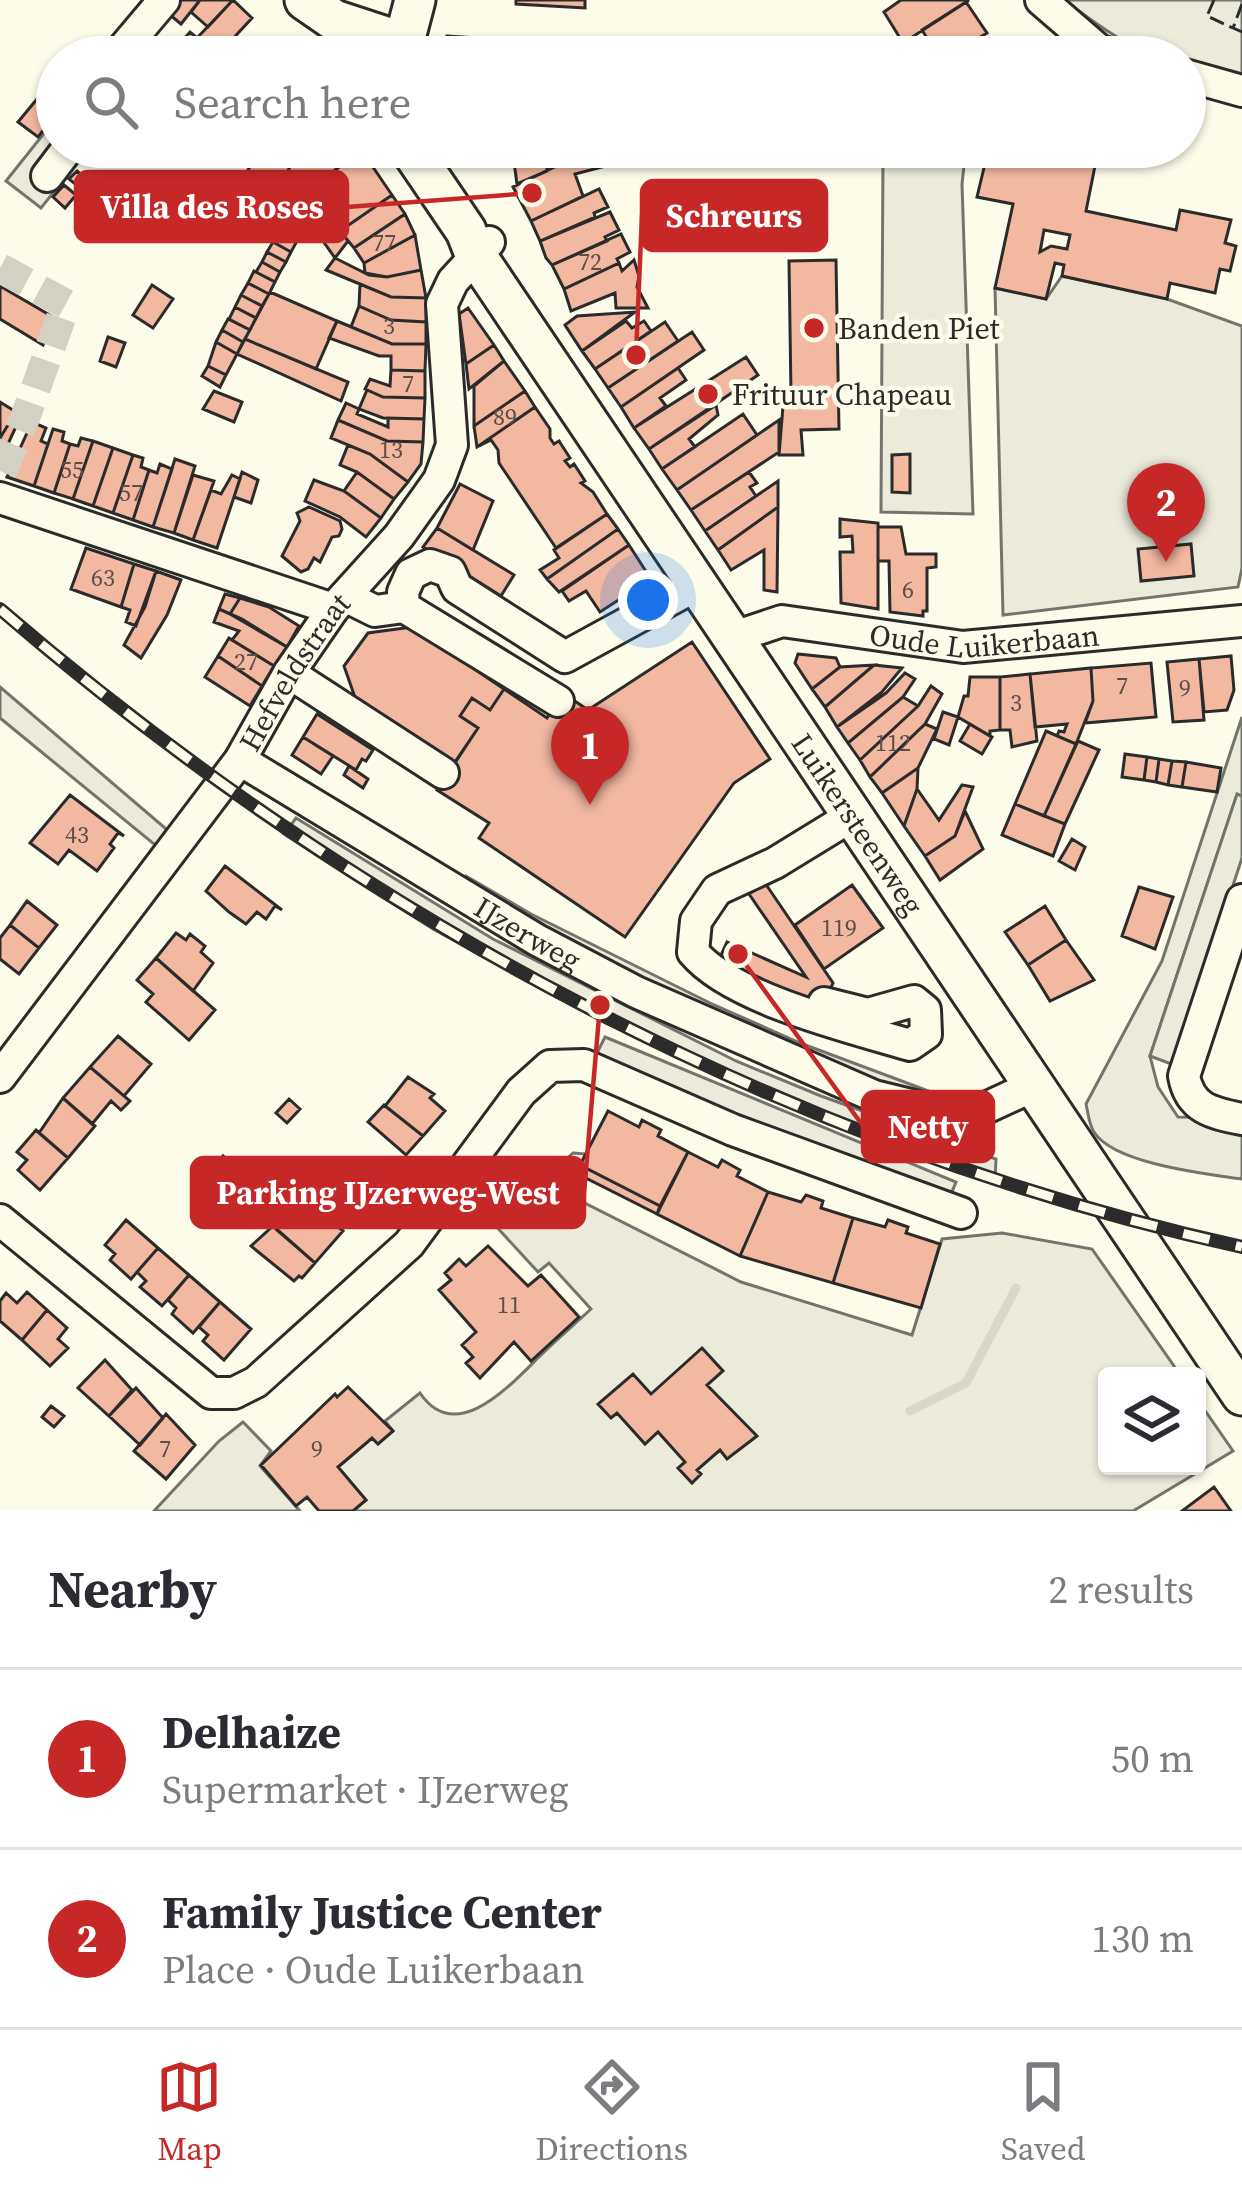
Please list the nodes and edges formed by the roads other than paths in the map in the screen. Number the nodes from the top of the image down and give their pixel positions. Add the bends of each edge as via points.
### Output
1 (164, 0) edge
2 (305, 0) edge
3 (415, 0) edge
4 (1041, 0) edge
5 (134, 36) edge
6 (382, 36) edge
7 (393, 36) edge
8 (1083, 36) edge
9 (1206, 81) edge
10 (1242, 91) edge
11 (53, 168) edge
12 (400, 168) edge
13 (423, 168) edge
14 (47, 176) dead end
15 (482, 248) junction
16 (0, 498) edge
17 (695, 586) junction
18 (339, 603) junction
19 (404, 607) junction
20 (1242, 620) edge
21 (730, 638) junction
22 (289, 674) junction
23 (558, 701) dead end
24 (240, 760) junction
25 (442, 773) dead end
26 (850, 817) junction
27 (1242, 900) edge
28 (824, 1003) dead end
29 (0, 1077) edge
30 (1031, 1087) junction
31 (1242, 1119) edge
32 (961, 1213) dead end
33 (0, 1220) edge
34 (1242, 1395) edge

1 - 5 street
2 - 6 main road
3 - 7 main road
4 - 8 street
9 - 10 street
11 - 14 street
12 - 15 main road, Luikersteenweg via 451,239
13 - 15 main road, Luikersteenweg
15 - 17 main road, Luikersteenweg
15 - 18 street, Hefveldstraat via 442,304 452,446 440,480
16 - 18 street
17 - 19 street via 565,657 457,588 451,572 430,565 411,574
17 - 21 main road, Luikersteenweg
18 - 19 street
18 - 22 street, Hefveldstraat
19 - 23 street
20 - 21 street, Oude Luikerbaan via 963,647 782,621
21 - 26 main road, Luikersteenweg
22 - 24 street, Hefveldstraat
22 - 25 street
24 - 29 street, Hefveldstraat
24 - 30 street, IJzerweg via 616,982 874,1096 964,1118
26 - 28 street via 717,890 696,921 693,952 708,970 847,1027 910,1045 926,1034 925,1010 914,1001 868,1014
26 - 30 main road, Luikersteenweg
27 - 31 street via 1184,1076 1187,1094 1206,1112
30 - 34 main road, Luikersteenweg
32 - 33 street via 733,1130 584,1065 550,1066 521,1092 409,1244 256,1382 211,1394

